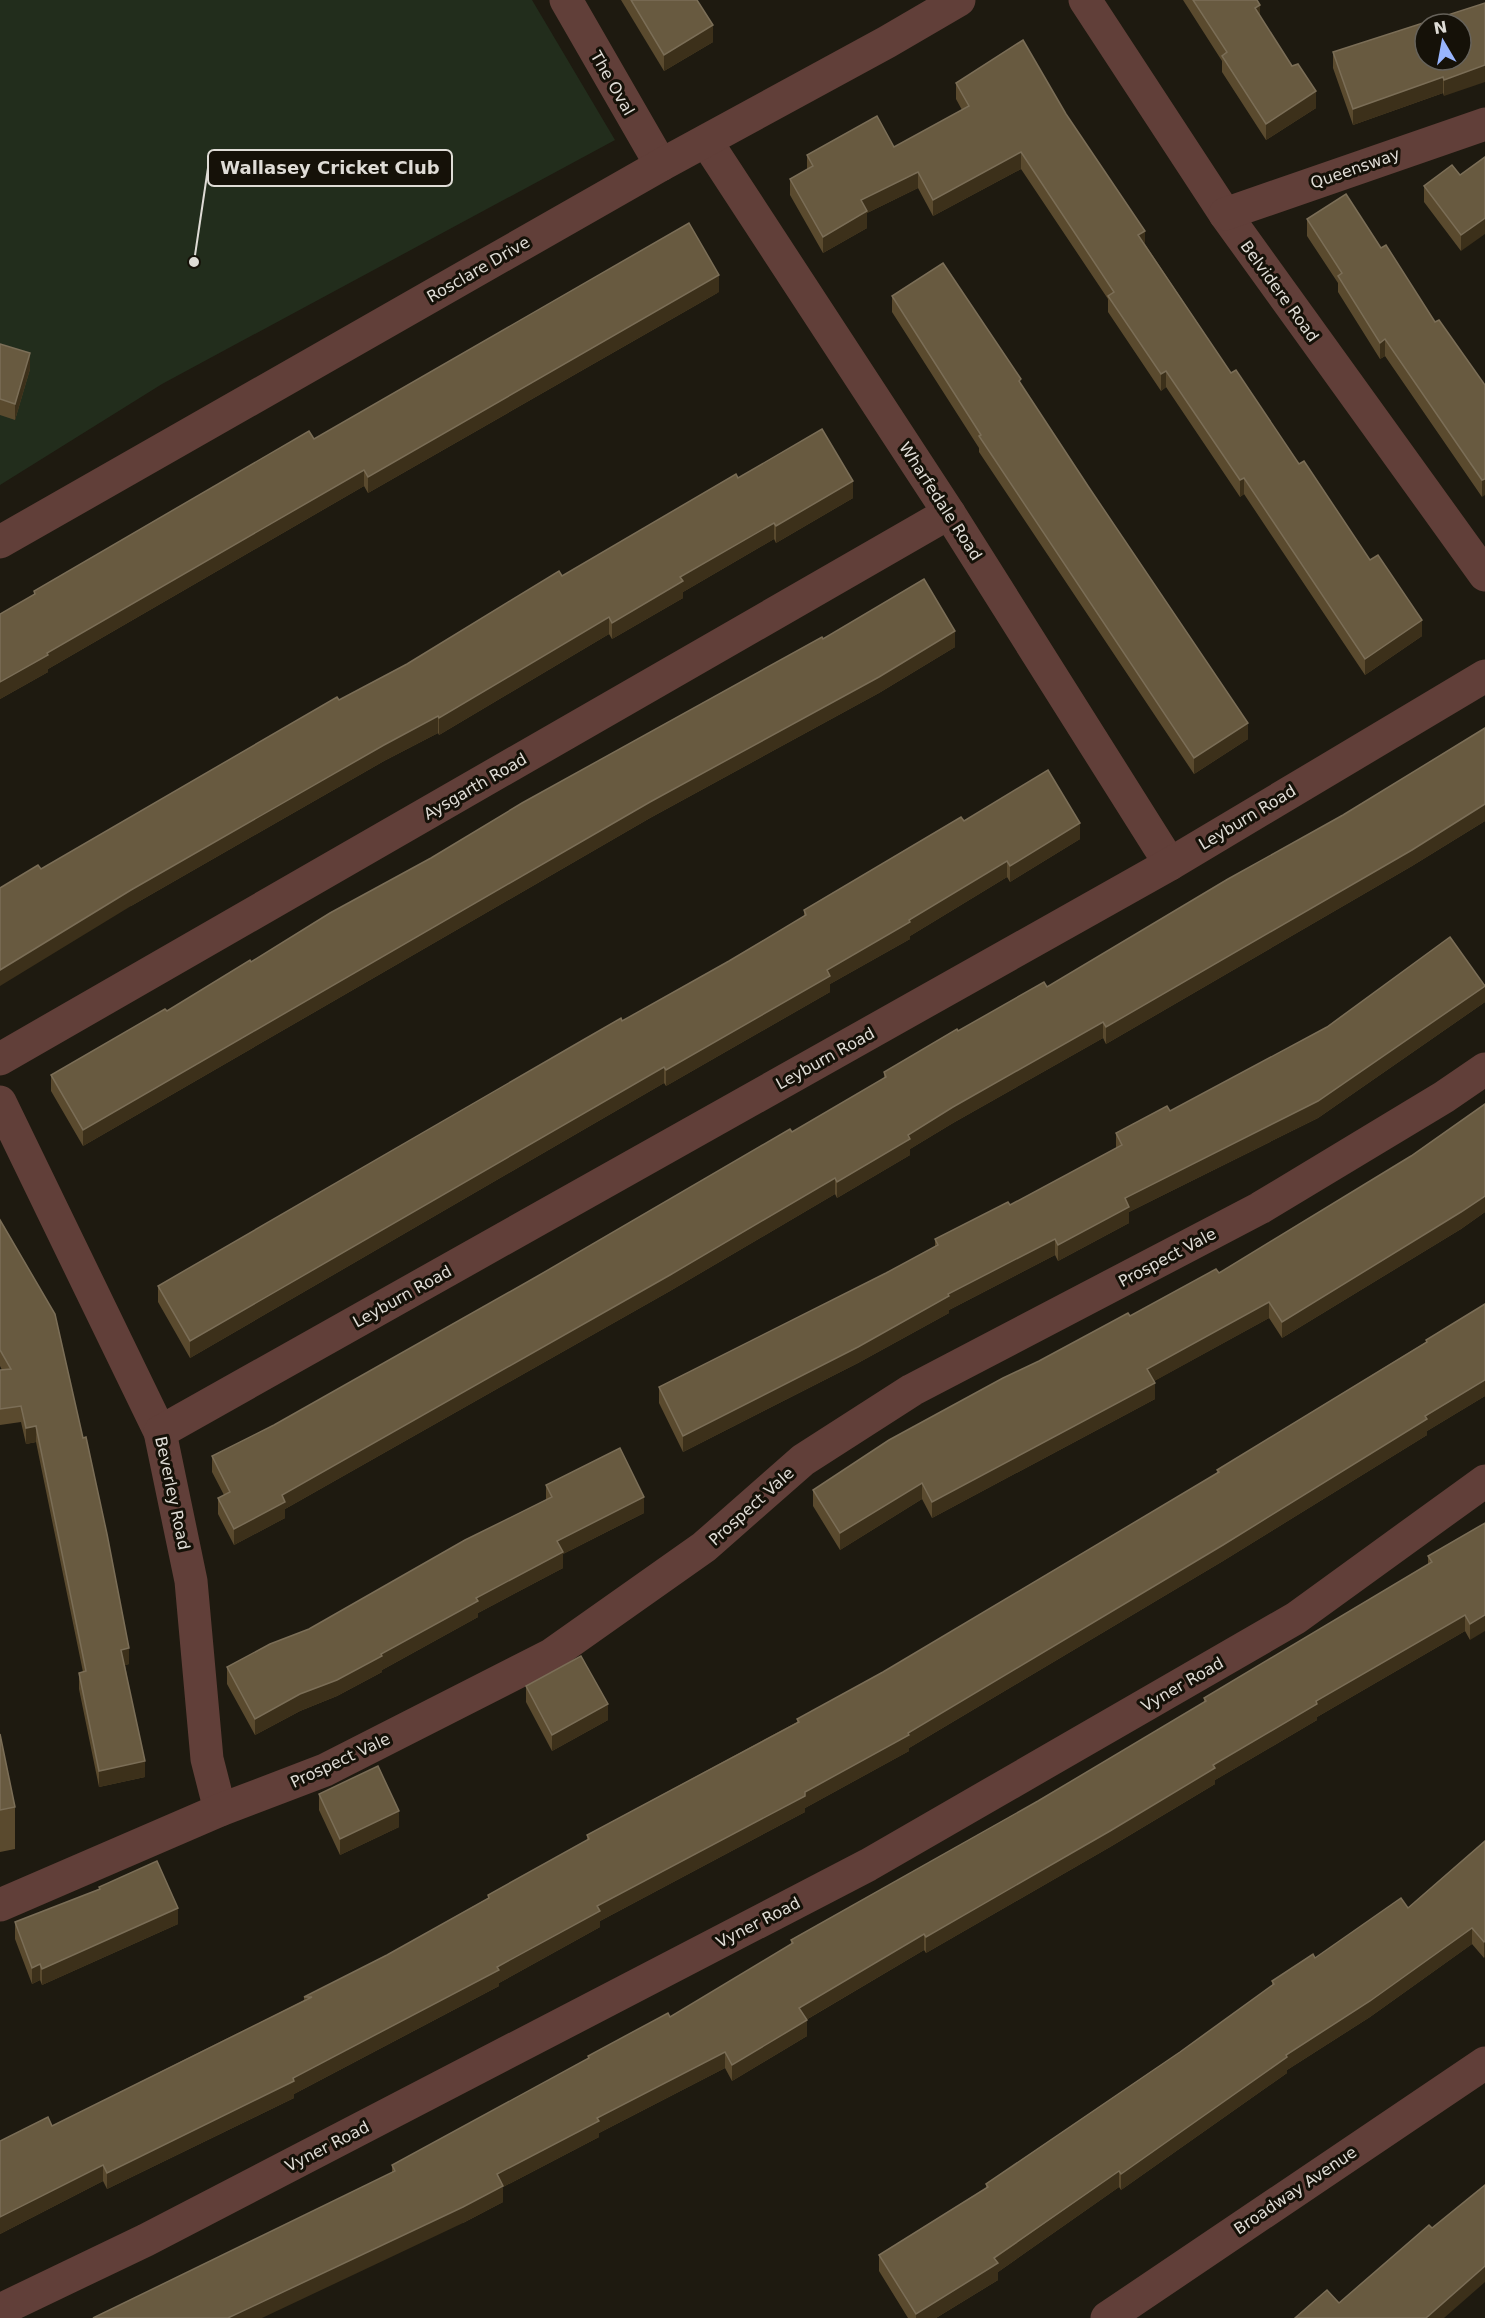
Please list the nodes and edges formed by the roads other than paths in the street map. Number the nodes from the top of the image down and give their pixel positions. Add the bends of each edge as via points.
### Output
1 (566, 0) edge
2 (959, 0) edge
3 (1085, 0) edge
4 (1485, 124) edge
5 (706, 141) junction
6 (661, 165) junction
7 (1225, 214) junction
8 (949, 513) junction
9 (0, 542) edge
10 (1485, 575) edge
11 (1485, 676) edge
12 (1170, 864) junction
13 (0, 1059) edge
14 (1485, 1069) edge
15 (0, 1102) edge
16 (160, 1432) junction
17 (1485, 1480) edge
18 (220, 1810) junction
19 (0, 1905) edge
20 (1485, 2063) edge
21 (0, 2310) edge
22 (1107, 2318) edge

1 - 6 street, The Oval
2 - 5 street, Rosclare Drive
3 - 7 street, Belvidere Road
4 - 7 street, Queensway
5 - 6 street, Rosclare Drive
5 - 8 street, Wharfedale Road
6 - 9 street, Rosclare Drive
7 - 10 street, Belvidere Road
8 - 12 street, Wharfedale Road
8 - 13 street, Aysgarth Road
11 - 12 street, Leyburn Road
12 - 16 street, Leyburn Road
14 - 18 street, Prospect Vale via 1260,1208 902,1396 803,1460 704,1547 550,1655 325,1770
15 - 16 street, Beverley Road
16 - 18 street, Beverley Road via 191,1581 207,1759
17 - 21 street, Vyner Road via 1296,1618 868,1865 167,2229
18 - 19 street, Prospect Vale
20 - 22 street, Broadway Avenue

